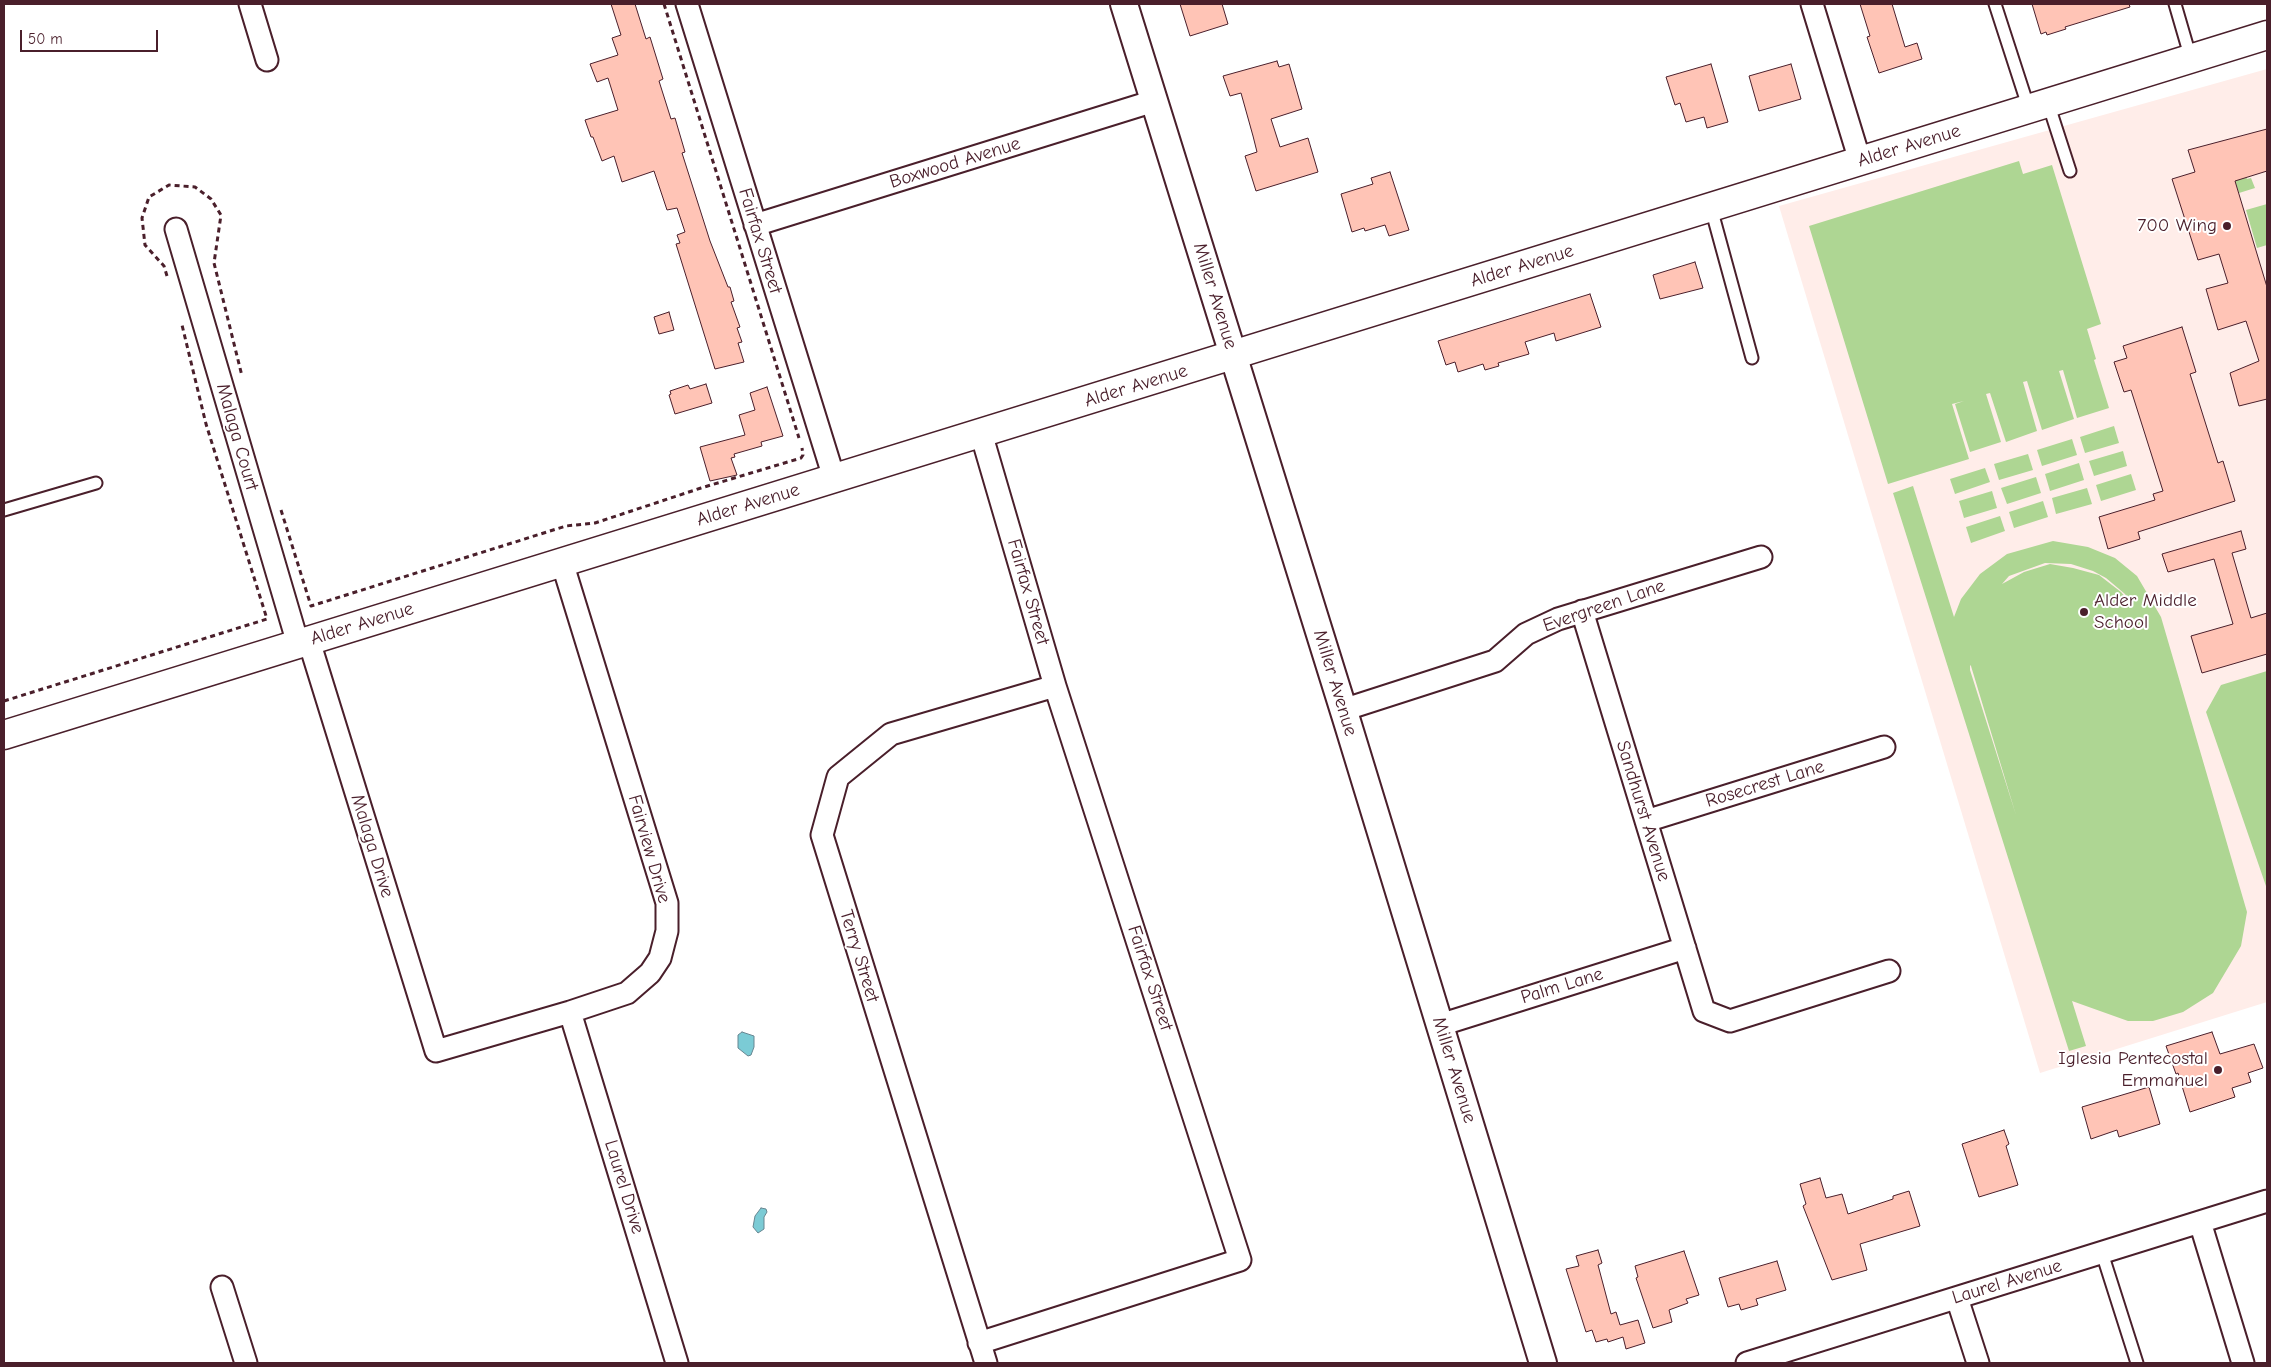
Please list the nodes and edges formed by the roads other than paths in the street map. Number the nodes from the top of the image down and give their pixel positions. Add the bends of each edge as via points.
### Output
1 (250, 4) edge
2 (687, 4) edge
3 (1124, 4) edge
4 (1812, 4) edge
5 (1995, 4) edge
6 (2175, 4) edge
7 (2267, 36) edge
8 (2191, 59) junction
9 (267, 60) dead end
10 (1154, 101) junction
11 (2038, 106) junction
12 (1860, 161) junction
13 (2070, 171) dead end
14 (1710, 208) junction
15 (755, 225) junction
16 (176, 229) dead end
17 (1233, 355) junction
18 (1752, 358) dead end
19 (981, 433) junction
20 (834, 478) junction
21 (96, 483) dead end
22 (4, 510) edge
23 (1761, 556) dead end
24 (562, 562) junction
25 (1582, 611) junction
26 (303, 642) junction
27 (1055, 686) junction
28 (1343, 710) junction
29 (4, 735) edge
30 (1884, 747) dead end
31 (1646, 821) junction
32 (1685, 948) junction
33 (1889, 971) dead end
34 (570, 1012) junction
35 (1440, 1025) junction
36 (436, 1051) joint
37 (2267, 1201) edge
38 (2200, 1222) junction
39 (2102, 1252) junction
40 (222, 1287) dead end
41 (1957, 1298) junction
42 (979, 1343) junction
43 (246, 1363) edge
44 (677, 1363) edge
45 (986, 1363) edge
46 (1543, 1363) edge
47 (1747, 1363) edge
48 (1978, 1363) edge
49 (2137, 1363) edge
50 (2243, 1363) edge

1 - 9 street
2 - 15 street, Fairfax Street
3 - 10 street, Miller Avenue
4 - 12 street
5 - 11 lane
6 - 8 lane
7 - 8 main road, Alder Avenue
8 - 11 main road, Alder Avenue
10 - 15 street, Boxwood Avenue
10 - 17 street, Miller Avenue
11 - 12 main road, Alder Avenue
11 - 13 lane
12 - 14 main road, Alder Avenue
14 - 17 main road, Alder Avenue
14 - 18 lane
15 - 20 street, Fairfax Street
16 - 26 street, Malaga Court
17 - 19 main road, Alder Avenue
17 - 28 street, Miller Avenue
19 - 20 main road, Alder Avenue
19 - 27 street, Fairfax Street
20 - 24 main road, Alder Avenue
21 - 22 lane
23 - 25 street, Evergreen Lane
24 - 26 main road, Alder Avenue
24 - 34 street, Fairview Drive via 667,904 667,931 660,958 650,973 627,993
25 - 28 street, Evergreen Lane via 1526,634 1495,661
25 - 31 street, Sandhurst Avenue
26 - 29 main road, Alder Avenue
26 - 36 street, Malaga Drive
27 - 42 street, Terry Street via 891,734 838,777 822,834
27 - 42 street, Fairfax Street via 1240,1260
28 - 35 street, Miller Avenue
30 - 31 street, Rosecrest Lane
31 - 32 street, Sandhurst Avenue
32 - 33 street, Sandhurst Avenue via 1704,1011 1730,1021
32 - 35 street, Palm Lane
34 - 36 street, Fairview Drive
34 - 44 street, Laurel Drive
35 - 46 street, Miller Avenue
37 - 38 street, Laurel Avenue
38 - 39 street, Laurel Avenue
38 - 50 street
39 - 41 street, Laurel Avenue
39 - 49 lane
40 - 43 street
41 - 47 street, Laurel Avenue
41 - 48 street
42 - 45 street, Terry Street

